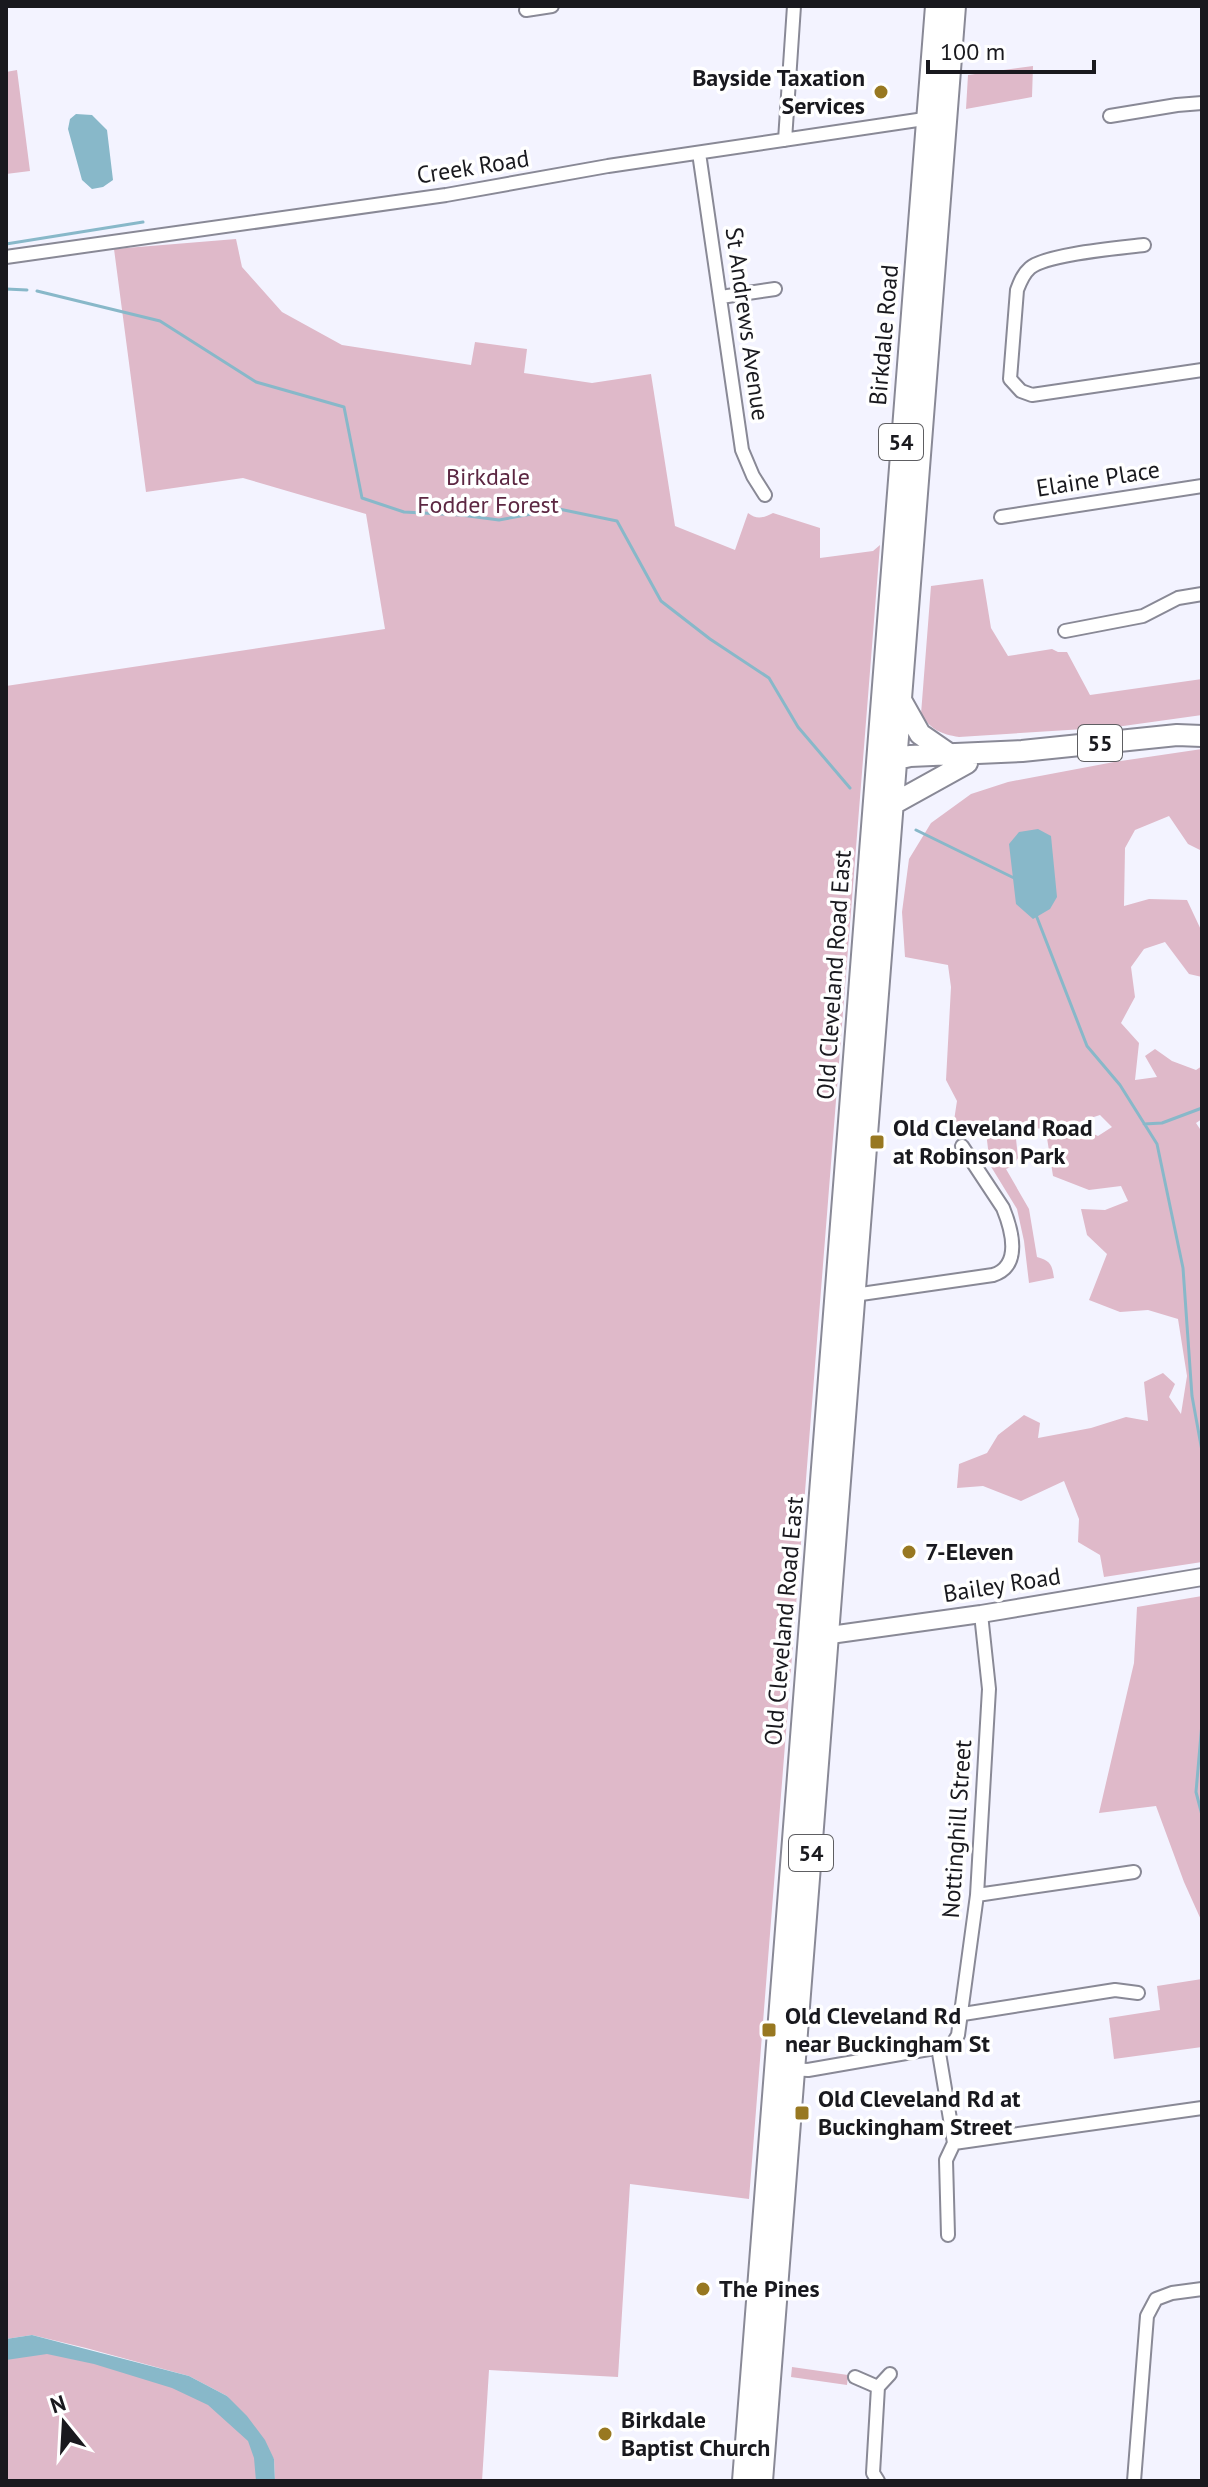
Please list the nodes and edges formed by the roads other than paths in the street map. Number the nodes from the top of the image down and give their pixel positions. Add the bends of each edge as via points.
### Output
1 (552, 6) edge
2 (794, 6) edge
3 (936, 6) edge
4 (955, 6) edge
5 (526, 10) dead end
6 (1202, 103) edge
7 (1110, 116) dead end
8 (937, 117) junction
9 (785, 140) junction
10 (699, 153) junction
11 (1144, 245) dead end
12 (6, 257) edge
13 (775, 289) dead end
14 (721, 297) junction
15 (1202, 370) edge
16 (1202, 486) edge
17 (765, 495) dead end
18 (1001, 517) dead end
19 (1202, 594) edge
20 (1065, 631) dead end
21 (901, 701) junction
22 (1202, 729) edge
23 (1177, 735) junction
24 (1202, 736) edge
25 (958, 758) junction
26 (890, 764) junction
27 (893, 804) junction
28 (962, 1146) dead end
29 (854, 1295) junction
30 (1200, 1577) edge
31 (981, 1614) junction
32 (818, 1637) junction
33 (1134, 1872) dead end
34 (977, 1895) junction
35 (1138, 1993) dead end
36 (963, 2014) junction
37 (945, 2046) junction
38 (785, 2069) junction
39 (1202, 2108) edge
40 (954, 2143) junction
41 (948, 2235) dead end
42 (1202, 2289) edge
43 (890, 2374) dead end
44 (855, 2377) dead end
45 (878, 2387) junction
46 (1134, 2480) edge
47 (743, 2481) edge
48 (762, 2481) edge
49 (878, 2481) edge
50 (1119, 2481) edge

1 - 5 street
2 - 9 street
3 - 8 main road, Birkdale Road / 54
4 - 8 main road, Birkdale Road / 54
6 - 7 street
8 - 9 street, Creek Road
8 - 21 main road, Birkdale Road / 54
8 - 26 main road, Birkdale Road / 54
9 - 10 street, Creek Road
10 - 12 street, Creek Road
10 - 14 street, St Andrews Avenue
11 - 15 street via 1050,259 1030,268 1017,290 1010,379 1032,395
13 - 14 street
14 - 17 street, St Andrews Avenue via 742,450
16 - 18 street, Elaine Place
19 - 20 street via 1178,598 1143,616
21 - 25 main road via 920,734
21 - 26 main road, Birkdale Road / 54
22 - 23 main road, 55
23 - 24 main road, 55
23 - 25 main road, 55 via 1022,751 988,761
25 - 26 main road, 55
25 - 27 main road
26 - 27 main road, Old Cleveland Road East / 54
26 - 32 main road, Old Cleveland Road East / 54
27 - 29 main road, Old Cleveland Road East / 54
28 - 29 street via 1008,1219 1013,1245 1008,1267 993,1275
29 - 32 main road, Old Cleveland Road East / 54
30 - 31 street, Bailey Road
31 - 32 street, Bailey Road
31 - 34 street, Nottinghill Street via 989,1689
32 - 38 main road, Old Cleveland Road East / 54
33 - 34 street
34 - 36 street, Nottinghill Street
35 - 36 street via 1115,1990
36 - 37 street, Nottinghill Street via 958,2035
37 - 38 street via 808,2070
37 - 40 street
38 - 47 main road, Old Cleveland Road East / 54
38 - 48 main road, Old Cleveland Road East / 54
39 - 40 street
40 - 41 street via 946,2160
42 - 46 street via 1156,2299 1147,2316
43 - 45 street
44 - 45 street
45 - 49 street via 873,2473
46 - 50 street

